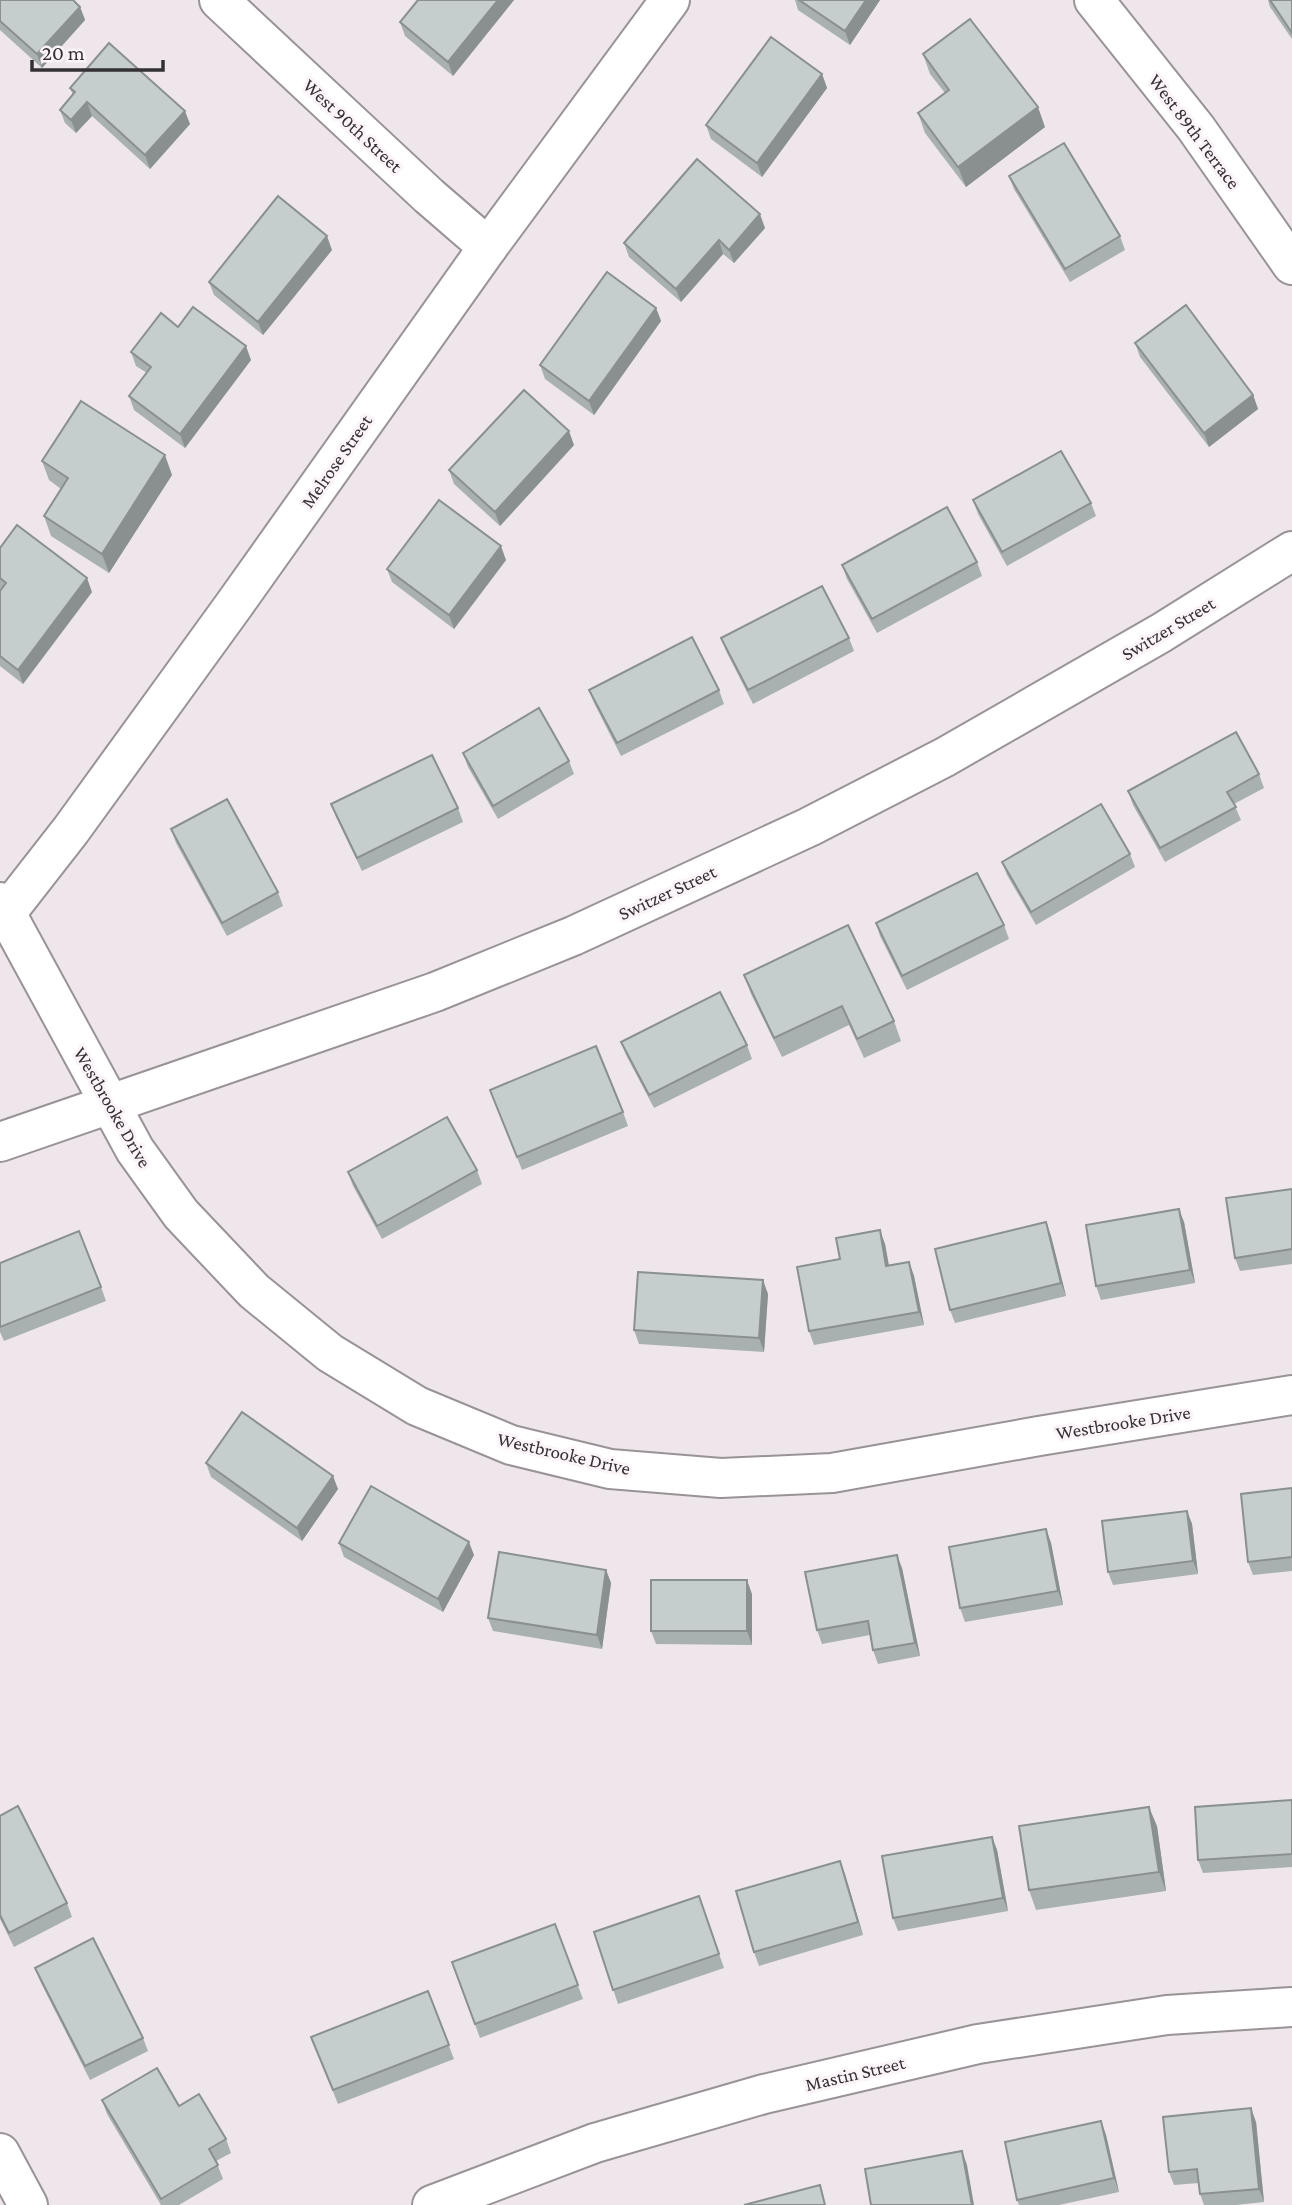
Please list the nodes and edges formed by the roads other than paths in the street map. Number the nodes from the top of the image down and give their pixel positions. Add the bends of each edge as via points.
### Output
1 (219, 0) edge
2 (670, 0) edge
3 (1094, 0) edge
4 (488, 247) junction
5 (1292, 264) edge
6 (1292, 551) edge
7 (2, 912) edge
8 (110, 1104) junction
9 (0, 1142) edge
10 (1292, 1395) edge
11 (1292, 2007) edge
12 (0, 2153) edge
13 (28, 2205) edge
14 (432, 2205) edge

1 - 4 street, West 90th Street
2 - 4 street, Melrose Street
3 - 5 street, West 89th Terrace via 1196,128
4 - 7 street, Melrose Street via 71,830
6 - 8 street, Switzer Street via 969,744 809,827 573,936 435,992
7 - 8 street, Westbrooke Drive
8 - 9 street, Switzer Street
8 - 10 street, Westbrooke Drive via 135,1150 181,1214 254,1291 330,1353 417,1406 511,1445 610,1469 721,1478 832,1473
11 - 14 street, Mastin Street via 1167,2015 978,2044 764,2094 595,2143
12 - 13 street

